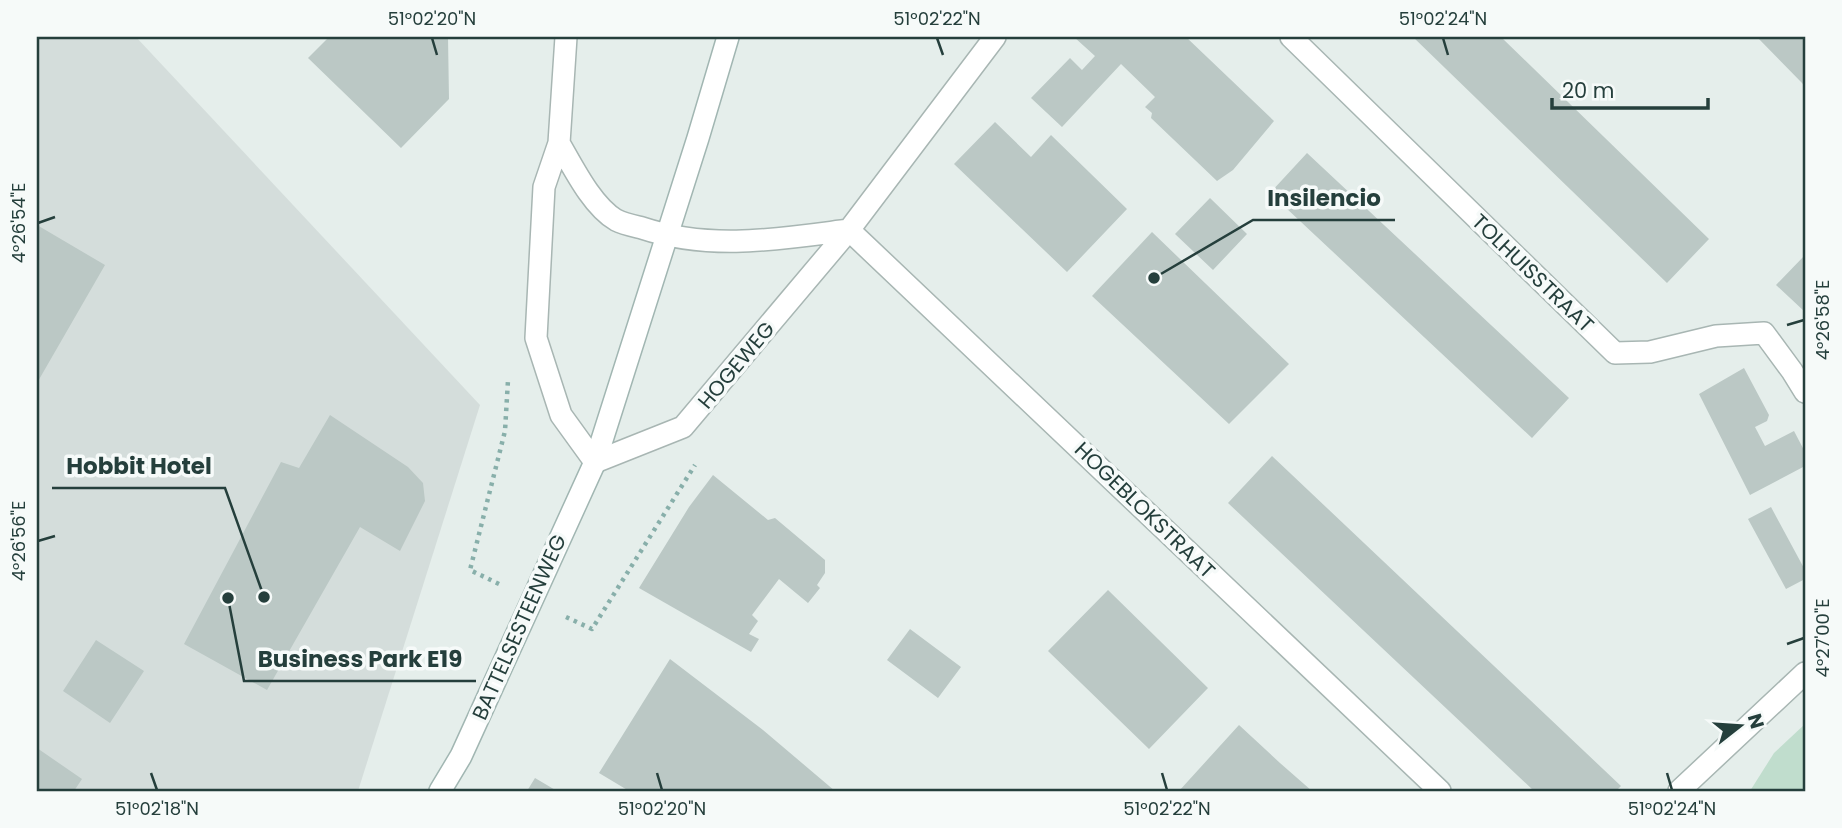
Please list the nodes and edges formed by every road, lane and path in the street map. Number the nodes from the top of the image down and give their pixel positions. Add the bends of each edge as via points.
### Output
1 (566, 37) edge
2 (728, 37) edge
3 (995, 37) edge
4 (1291, 37) edge
5 (559, 143) junction
6 (849, 230) junction
7 (666, 236) junction
8 (1805, 392) edge
9 (595, 461) junction
10 (1805, 673) edge
11 (440, 791) edge
12 (1440, 791) edge
13 (1679, 791) edge

1 - 5 street
2 - 7 street, BATTELSESTEENWEG
3 - 6 street, HOGEWEG
4 - 8 street, TOLHUISSTRAAT via 1615,353 1650,352 1716,336 1764,333
5 - 7 street via 592,196 616,220
5 - 9 street via 544,187 536,338 561,415
6 - 7 street via 762,241 709,242
6 - 9 street, HOGEWEG via 683,427
6 - 12 street, HOGEBLOKSTRAAT
7 - 9 street, BATTELSESTEENWEG
9 - 11 street, BATTELSESTEENWEG via 461,756
10 - 13 street

